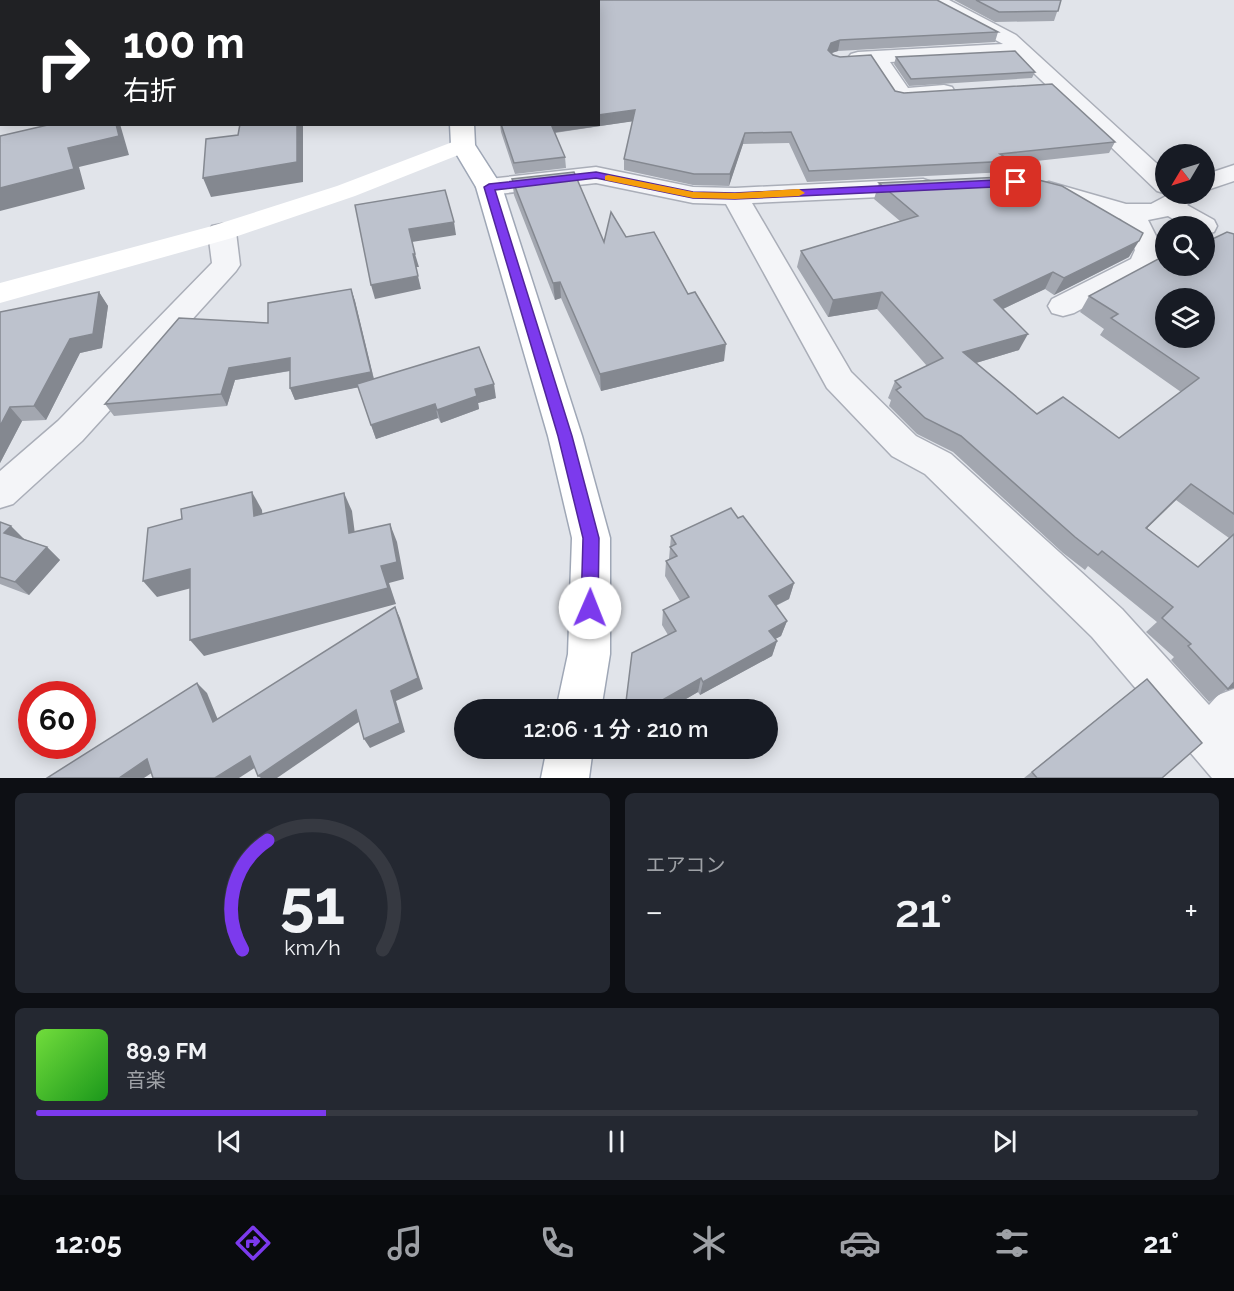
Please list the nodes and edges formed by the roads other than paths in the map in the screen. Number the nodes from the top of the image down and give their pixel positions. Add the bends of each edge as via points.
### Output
1 (935, 0) edge
2 (1019, 49) junction
3 (876, 57) junction
4 (838, 59) edge
5 (1057, 85) junction
6 (1033, 87) edge
7 (962, 91) edge
8 (463, 135) edge
9 (1234, 172) edge
10 (1155, 176) edge
11 (1215, 180) edge
12 (1026, 185) edge
13 (946, 186) edge
14 (489, 187) junction
15 (735, 196) junction
16 (1161, 204) edge
17 (1184, 204) edge
18 (1131, 212) junction
19 (1196, 216) edge
20 (222, 232) junction
21 (0, 293) edge
22 (1063, 306) dead end
23 (0, 493) edge
24 (580, 699) edge
25 (1226, 739) edge
26 (568, 759) edge
27 (565, 778) edge

1 - 2 street via 1009,39
2 - 3 street
2 - 5 street
3 - 4 street
3 - 7 street via 902,95
5 - 6 street
5 - 10 street
8 - 14 main road
8 - 20 main road via 346,191
9 - 11 street
12 - 18 street
13 - 15 street
14 - 15 street via 596,175 693,195
14 - 24 main road via 565,436 591,538 589,654
15 - 25 street via 838,380 904,446 938,464
16 - 18 street via 1148,212
17 - 19 street
18 - 22 street via 1149,250 1142,265
20 - 21 main road
20 - 23 street via 226,265 70,431
26 - 27 main road

